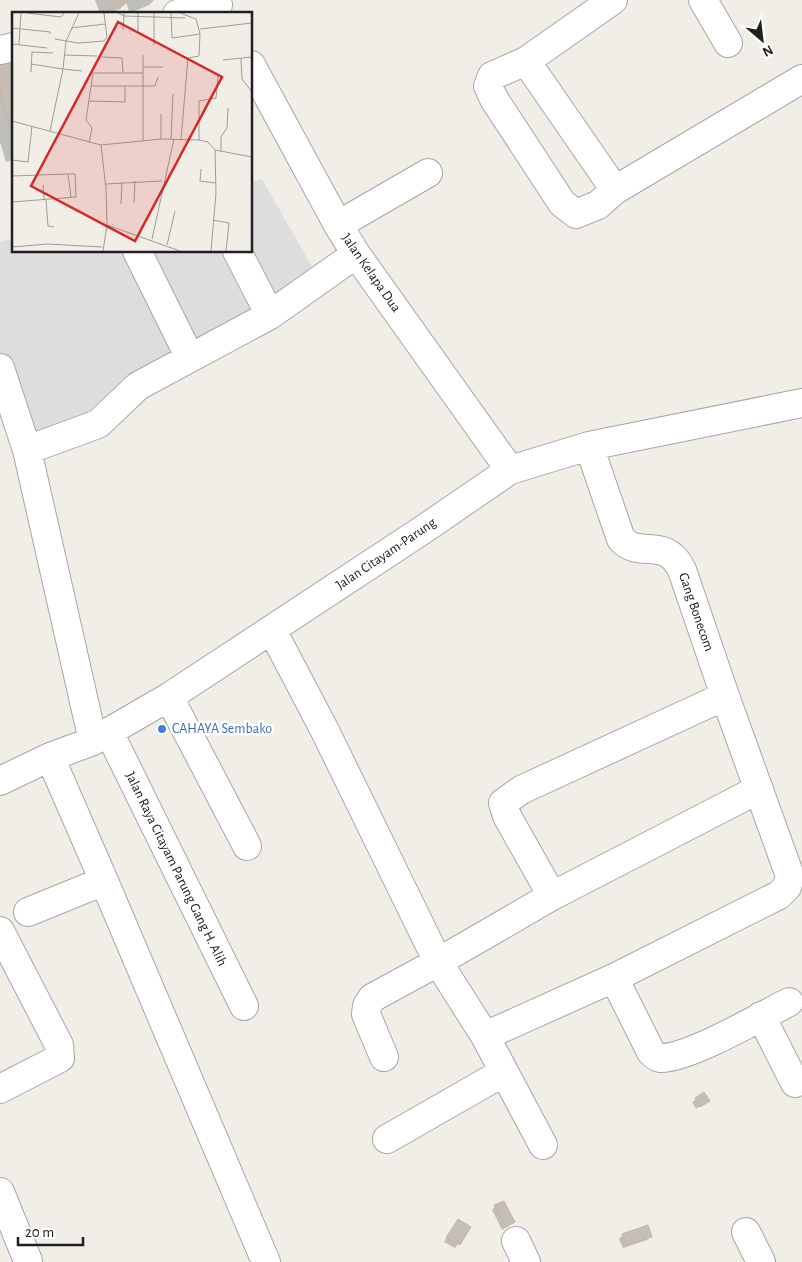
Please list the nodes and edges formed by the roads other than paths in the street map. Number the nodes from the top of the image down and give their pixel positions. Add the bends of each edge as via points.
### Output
1 (613, 0) edge
2 (703, 0) edge
3 (220, 6) edge
4 (187, 12) edge
5 (728, 43) dead end
6 (526, 61) junction
7 (252, 67) edge
8 (802, 79) edge
9 (428, 173) dead end
10 (615, 190) junction
11 (338, 225) junction
12 (137, 252) edge
13 (238, 252) edge
14 (356, 254) junction
15 (270, 315) junction
16 (190, 358) junction
17 (0, 368) edge
18 (802, 403) edge
19 (588, 446) junction
20 (27, 450) junction
21 (510, 470) junction
22 (272, 630) junction
23 (725, 696) junction
24 (170, 697) junction
25 (101, 736) junction
26 (50, 757) junction
27 (0, 781) edge
28 (759, 789) junction
29 (247, 846) dead end
30 (104, 881) junction
31 (552, 896) junction
32 (28, 912) dead end
33 (0, 931) edge
34 (438, 962) junction
35 (614, 978) junction
36 (789, 1002) dead end
37 (244, 1006) dead end
38 (761, 1016) junction
39 (485, 1036) junction
40 (384, 1057) dead end
41 (504, 1072) junction
42 (795, 1083) dead end
43 (0, 1090) edge
44 (387, 1139) dead end
45 (543, 1145) dead end
46 (0, 1192) edge
47 (746, 1232) dead end
48 (28, 1260) dead end
49 (266, 1262) edge
50 (761, 1262) edge

1 - 6 street
2 - 5 street
3 - 4 street
6 - 10 street
6 - 10 street via 492,76 488,86 562,203 576,214 598,205
7 - 11 street, Jalan Kelapa Dua
8 - 10 street
9 - 11 street
11 - 14 street, Jalan Kelapa Dua
12 - 16 street
13 - 15 street
14 - 15 street
14 - 21 street, Jalan Kelapa Dua
15 - 16 street
16 - 20 street via 133,389 98,424
17 - 20 street, Jalan Raya Citayam Parung Gang H. Alih
18 - 19 street, Jalan Citayam-Parung
19 - 21 street, Jalan Citayam-Parung
19 - 23 street, Gang Bonecom via 621,539 632,547 662,550 679,563
20 - 25 street, Jalan Raya Citayam Parung Gang H. Alih
21 - 22 street, Jalan Citayam-Parung
22 - 24 street, Jalan Citayam-Parung
22 - 34 street
23 - 28 street, Gang Bonecom
23 - 31 street via 521,790 502,803
24 - 25 street, Jalan Citayam-Parung
24 - 29 street
25 - 26 street, Jalan Citayam-Parung
25 - 37 street, Jalan Raya Citayam Parung Gang H. Alih
26 - 27 street, Jalan Citayam-Parung
26 - 30 street
28 - 31 street
28 - 35 street, Gang Bonecom via 790,876 787,887 779,895
30 - 32 street
30 - 49 street
31 - 34 street
33 - 43 street via 58,1045 60,1058
34 - 39 street
34 - 40 street via 372,998 367,1006 366,1014
35 - 38 street via 651,1052 660,1058 701,1046
35 - 39 street, Gang Bonecom
36 - 38 street
38 - 42 street
39 - 41 street
41 - 44 street
41 - 45 street
46 - 48 street
47 - 50 street

